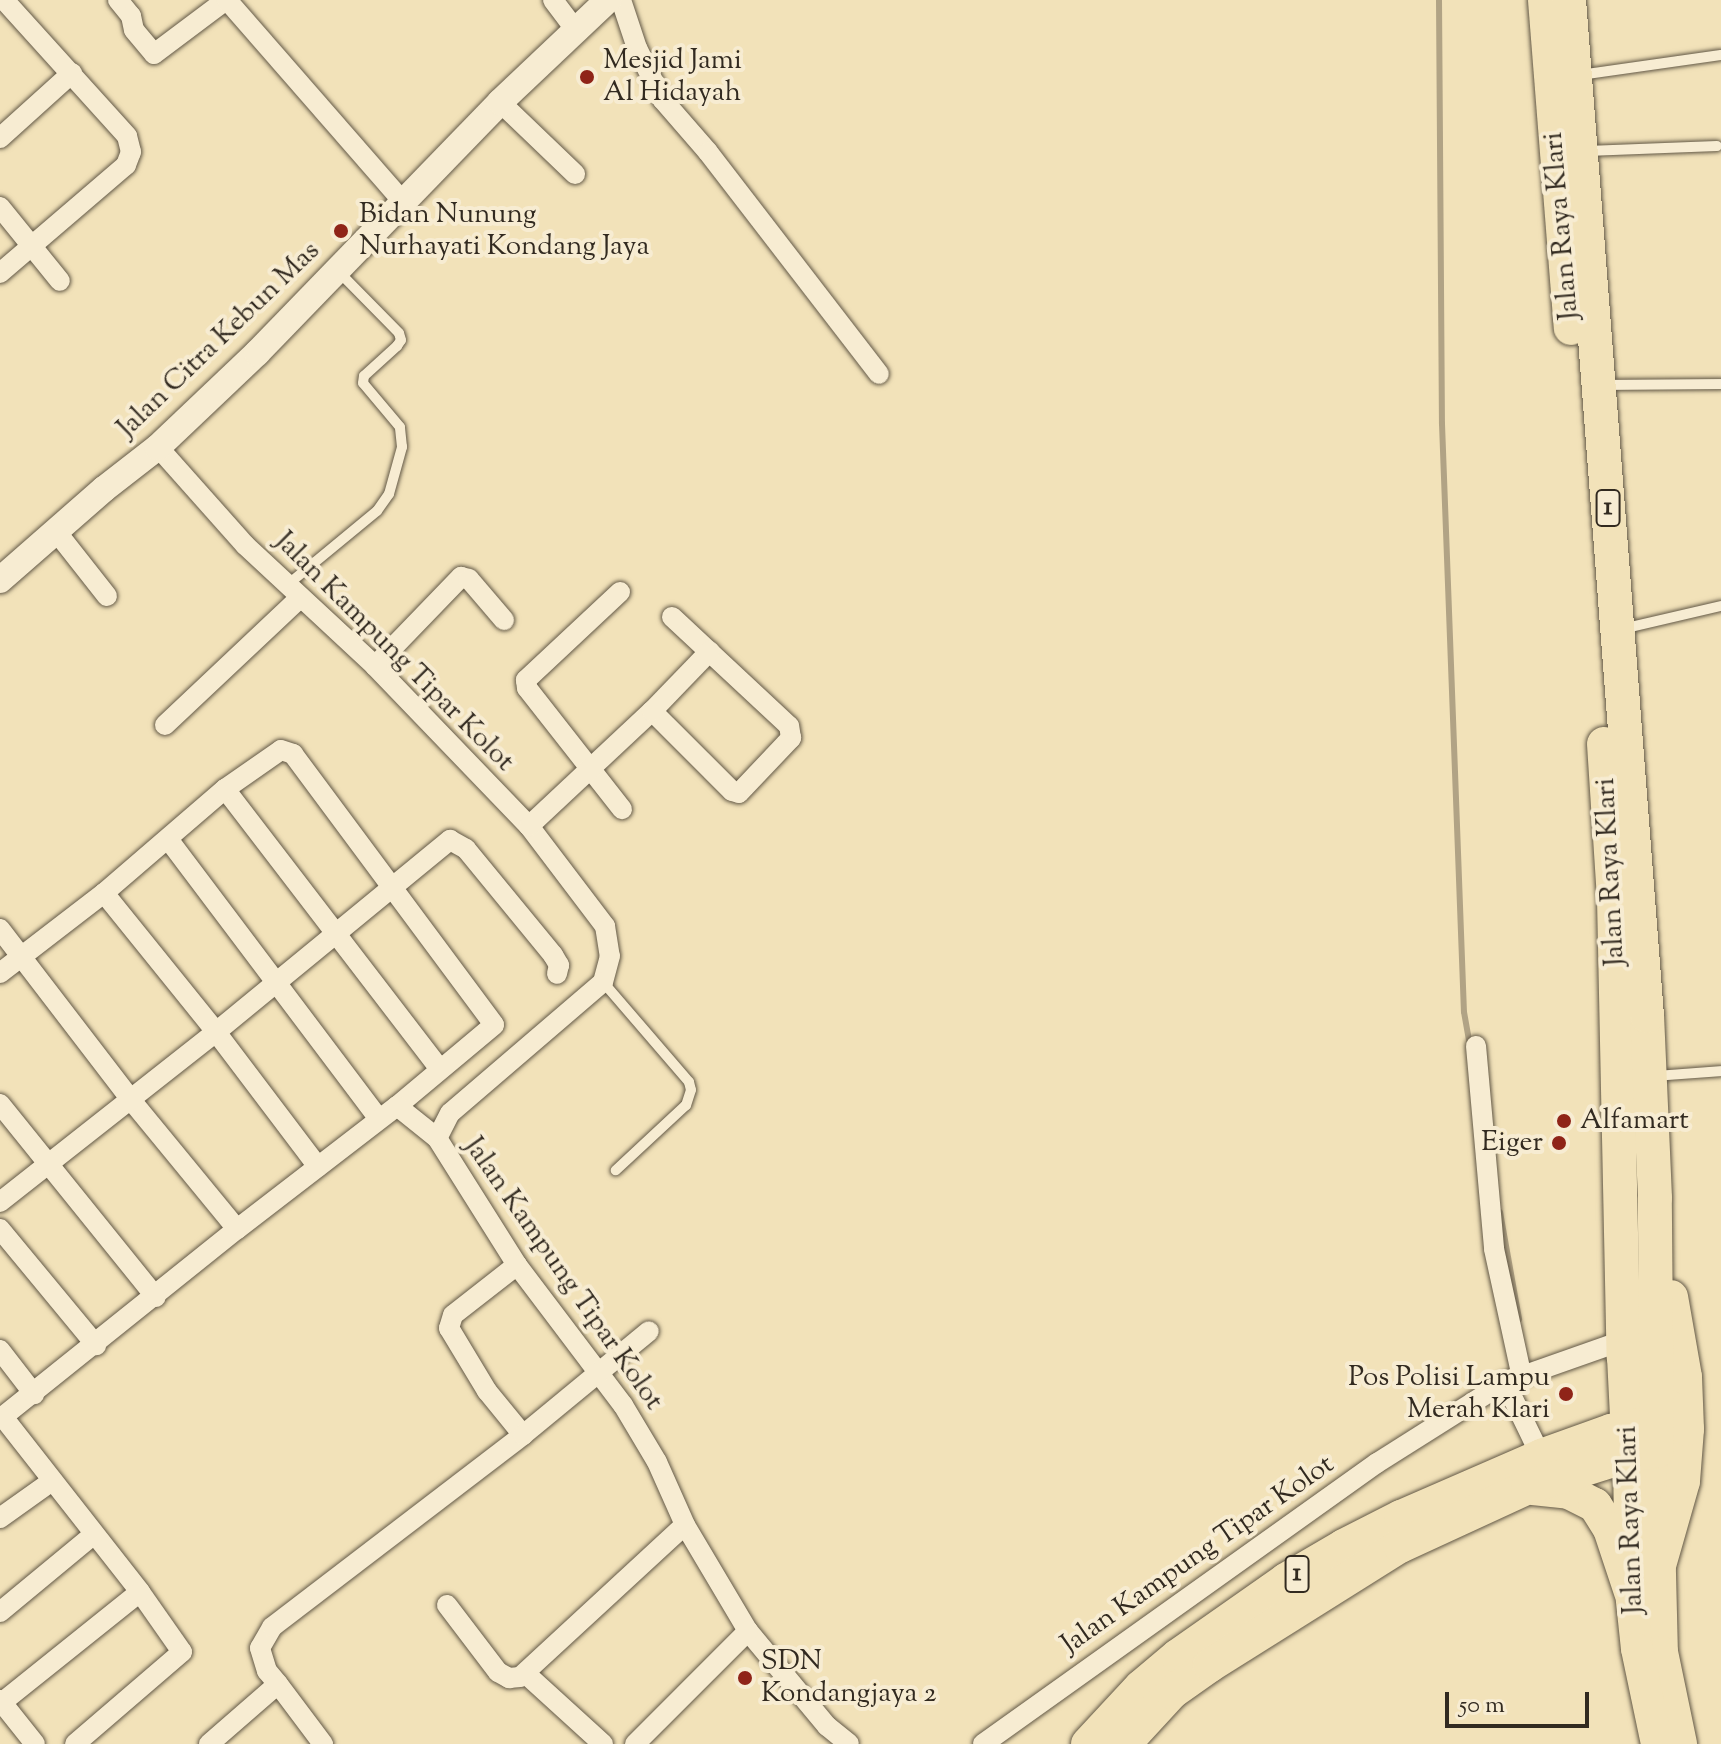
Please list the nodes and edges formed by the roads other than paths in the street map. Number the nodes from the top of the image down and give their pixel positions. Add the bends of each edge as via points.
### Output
1 (4, 0) edge
2 (118, 0) edge
3 (227, 0) edge
4 (553, 0) edge
5 (608, 0) edge
6 (621, 0) edge
7 (1545, 0) edge
8 (1569, 0) edge
9 (576, 30) junction
10 (1721, 55) edge
11 (72, 73) junction
12 (1576, 76) junction
13 (500, 102) junction
14 (0, 138) edge
15 (1717, 146) dead end
16 (1581, 151) junction
17 (575, 174) dead end
18 (404, 203) junction
19 (0, 207) edge
20 (33, 246) junction
21 (338, 271) junction
22 (0, 273) edge
23 (60, 281) dead end
24 (879, 374) dead end
25 (1721, 384) edge
26 (1598, 385) junction
27 (158, 447) junction
28 (55, 530) junction
29 (0, 580) edge
30 (293, 592) junction
31 (620, 592) dead end
32 (107, 596) dead end
33 (1721, 606) edge
34 (672, 617) dead end
35 (504, 620) dead end
36 (1618, 630) junction
37 (710, 651) junction
38 (375, 666) junction
39 (652, 711) junction
40 (165, 725) dead end
41 (589, 769) junction
42 (225, 789) junction
43 (622, 809) dead end
44 (529, 826) junction
45 (168, 839) junction
46 (392, 888) junction
47 (104, 893) junction
48 (0, 929) edge
49 (336, 933) junction
50 (21, 958) junction
51 (0, 973) edge
52 (557, 974) dead end
53 (277, 980) junction
54 (603, 982) junction
55 (216, 1032) junction
56 (1476, 1046) dead end
57 (440, 1069) junction
58 (1721, 1071) edge
59 (1649, 1077) junction
60 (131, 1100) junction
61 (0, 1104) edge
62 (397, 1106) junction
63 (378, 1118) junction
64 (437, 1138) junction
65 (48, 1162) junction
66 (318, 1167) junction
67 (616, 1170) dead end
68 (1655, 1198) junction
69 (0, 1202) edge
70 (0, 1229) edge
71 (237, 1229) junction
72 (517, 1265) junction
73 (156, 1297) junction
74 (649, 1331) dead end
75 (96, 1345) junction
76 (1624, 1348) junction
77 (0, 1350) edge
78 (598, 1373) junction
79 (1513, 1377) junction
80 (34, 1394) junction
81 (1, 1418) edge
82 (523, 1435) junction
83 (1642, 1438) junction
84 (1534, 1472) junction
85 (52, 1481) junction
86 (0, 1518) edge
87 (685, 1525) junction
88 (93, 1535) junction
89 (1658, 1569) junction
90 (140, 1592) junction
91 (1631, 1592) junction
92 (447, 1605) dead end
93 (0, 1612) edge
94 (748, 1631) junction
95 (526, 1674) junction
96 (278, 1684) junction
97 (1, 1702) edge
98 (313, 1741) edge
99 (35, 1744) edge
100 (75, 1744) edge
101 (209, 1744) edge
102 (603, 1744) edge
103 (635, 1744) edge
104 (849, 1744) edge
105 (983, 1744) edge
106 (1088, 1744) edge
107 (1124, 1744) edge
108 (1657, 1744) edge
109 (1681, 1744) edge

1 - 11 street
2 - 3 street via 154,54
3 - 18 street
4 - 9 street
5 - 9 street, Jalan Citra Kebun Mas
6 - 24 street via 662,99
7 - 76 highway, Jalan Raya Klari / 1 via 1614,898
8 - 12 highway, Jalan Raya Klari / 1
9 - 13 street, Jalan Citra Kebun Mas
10 - 12 lane
11 - 14 street
11 - 20 street via 127,136 131,152 126,165
12 - 16 highway, Jalan Raya Klari / 1
13 - 17 street
13 - 18 street, Jalan Citra Kebun Mas
15 - 16 lane
16 - 26 highway, Jalan Raya Klari / 1
18 - 21 street, Jalan Citra Kebun Mas
19 - 20 street
20 - 22 street
20 - 23 street
21 - 27 street, Jalan Citra Kebun Mas
21 - 30 lane via 399,333 397,346 364,376 363,383 400,427 402,447 389,494 377,511
25 - 26 lane
26 - 36 highway, Jalan Raya Klari / 1
27 - 28 street, Jalan Citra Kebun Mas
27 - 30 street, Jalan Kampung Tipar Kolot
28 - 29 street, Jalan Citra Kebun Mas
28 - 32 street
30 - 38 street, Jalan Kampung Tipar Kolot
30 - 40 street
31 - 41 street via 526,680
33 - 36 lane
34 - 37 street
35 - 38 street via 469,579 461,577
36 - 59 highway, Jalan Raya Klari / 1
37 - 39 street
37 - 39 street via 792,733 746,790 732,791
38 - 44 street, Jalan Kampung Tipar Kolot
39 - 41 street
41 - 43 street
41 - 44 street
42 - 45 street
42 - 46 street via 275,753 293,754
42 - 49 street
44 - 54 street, Jalan Kampung Tipar Kolot via 605,926 610,956
45 - 47 street
45 - 53 street
46 - 49 street
46 - 52 street via 450,840 460,843 553,955
46 - 57 street via 494,1025
47 - 50 street
47 - 55 street
48 - 50 street
49 - 53 street
49 - 57 street
50 - 51 street
50 - 60 street
53 - 55 street
53 - 63 street
54 - 64 street, Jalan Kampung Tipar Kolot via 450,1113
54 - 67 lane via 691,1090 686,1105
55 - 60 street
55 - 66 street
56 - 79 street via 1494,1249
57 - 62 street
58 - 59 lane
59 - 68 highway, Jalan Raya Klari / 1
60 - 65 street
60 - 71 street
61 - 65 street
62 - 63 street
62 - 64 street
63 - 66 street
64 - 72 street, Jalan Kampung Tipar Kolot
65 - 69 street
65 - 73 street
66 - 71 street
68 - 83 highway, Jalan Raya Klari / 1
68 - 89 highway via 1685,1377 1687,1429 1683,1481
70 - 75 street
71 - 73 street
72 - 78 street, Jalan Kampung Tipar Kolot
72 - 82 street via 453,1315 449,1328 487,1391
73 - 75 street
74 - 78 street
75 - 80 street
76 - 79 street, Jalan Kampung Tipar Kolot
76 - 83 highway, Jalan Raya Klari / 1
76 - 84 highway via 1607,1399
77 - 80 street
78 - 82 street
78 - 87 street, Jalan Kampung Tipar Kolot via 657,1462
79 - 84 street
79 - 105 street, Jalan Kampung Tipar Kolot via 1377,1463
80 - 81 street
81 - 85 street
82 - 96 street via 272,1627 260,1648 267,1671
83 - 84 highway, 1
83 - 89 main road, Jalan Raya Klari / 1
83 - 91 main road, Jalan Raya Klari / 1
84 - 91 highway via 1595,1505 1610,1529
84 - 106 highway, 1 via 1401,1517 1286,1580 1178,1656
84 - 107 highway, 1 via 1282,1618 1172,1692
85 - 86 street
85 - 88 street
87 - 94 street, Jalan Kampung Tipar Kolot
87 - 95 street
88 - 90 street
88 - 93 street
89 - 109 main road, Jalan Raya Klari / 1 via 1662,1652
90 - 97 street
90 - 100 street via 182,1652
91 - 108 main road, Jalan Raya Klari / 1
92 - 95 street via 498,1672 509,1678
94 - 103 street
94 - 104 street, Jalan Kampung Tipar Kolot via 827,1726
95 - 102 street
96 - 98 street
96 - 101 street
97 - 99 street

